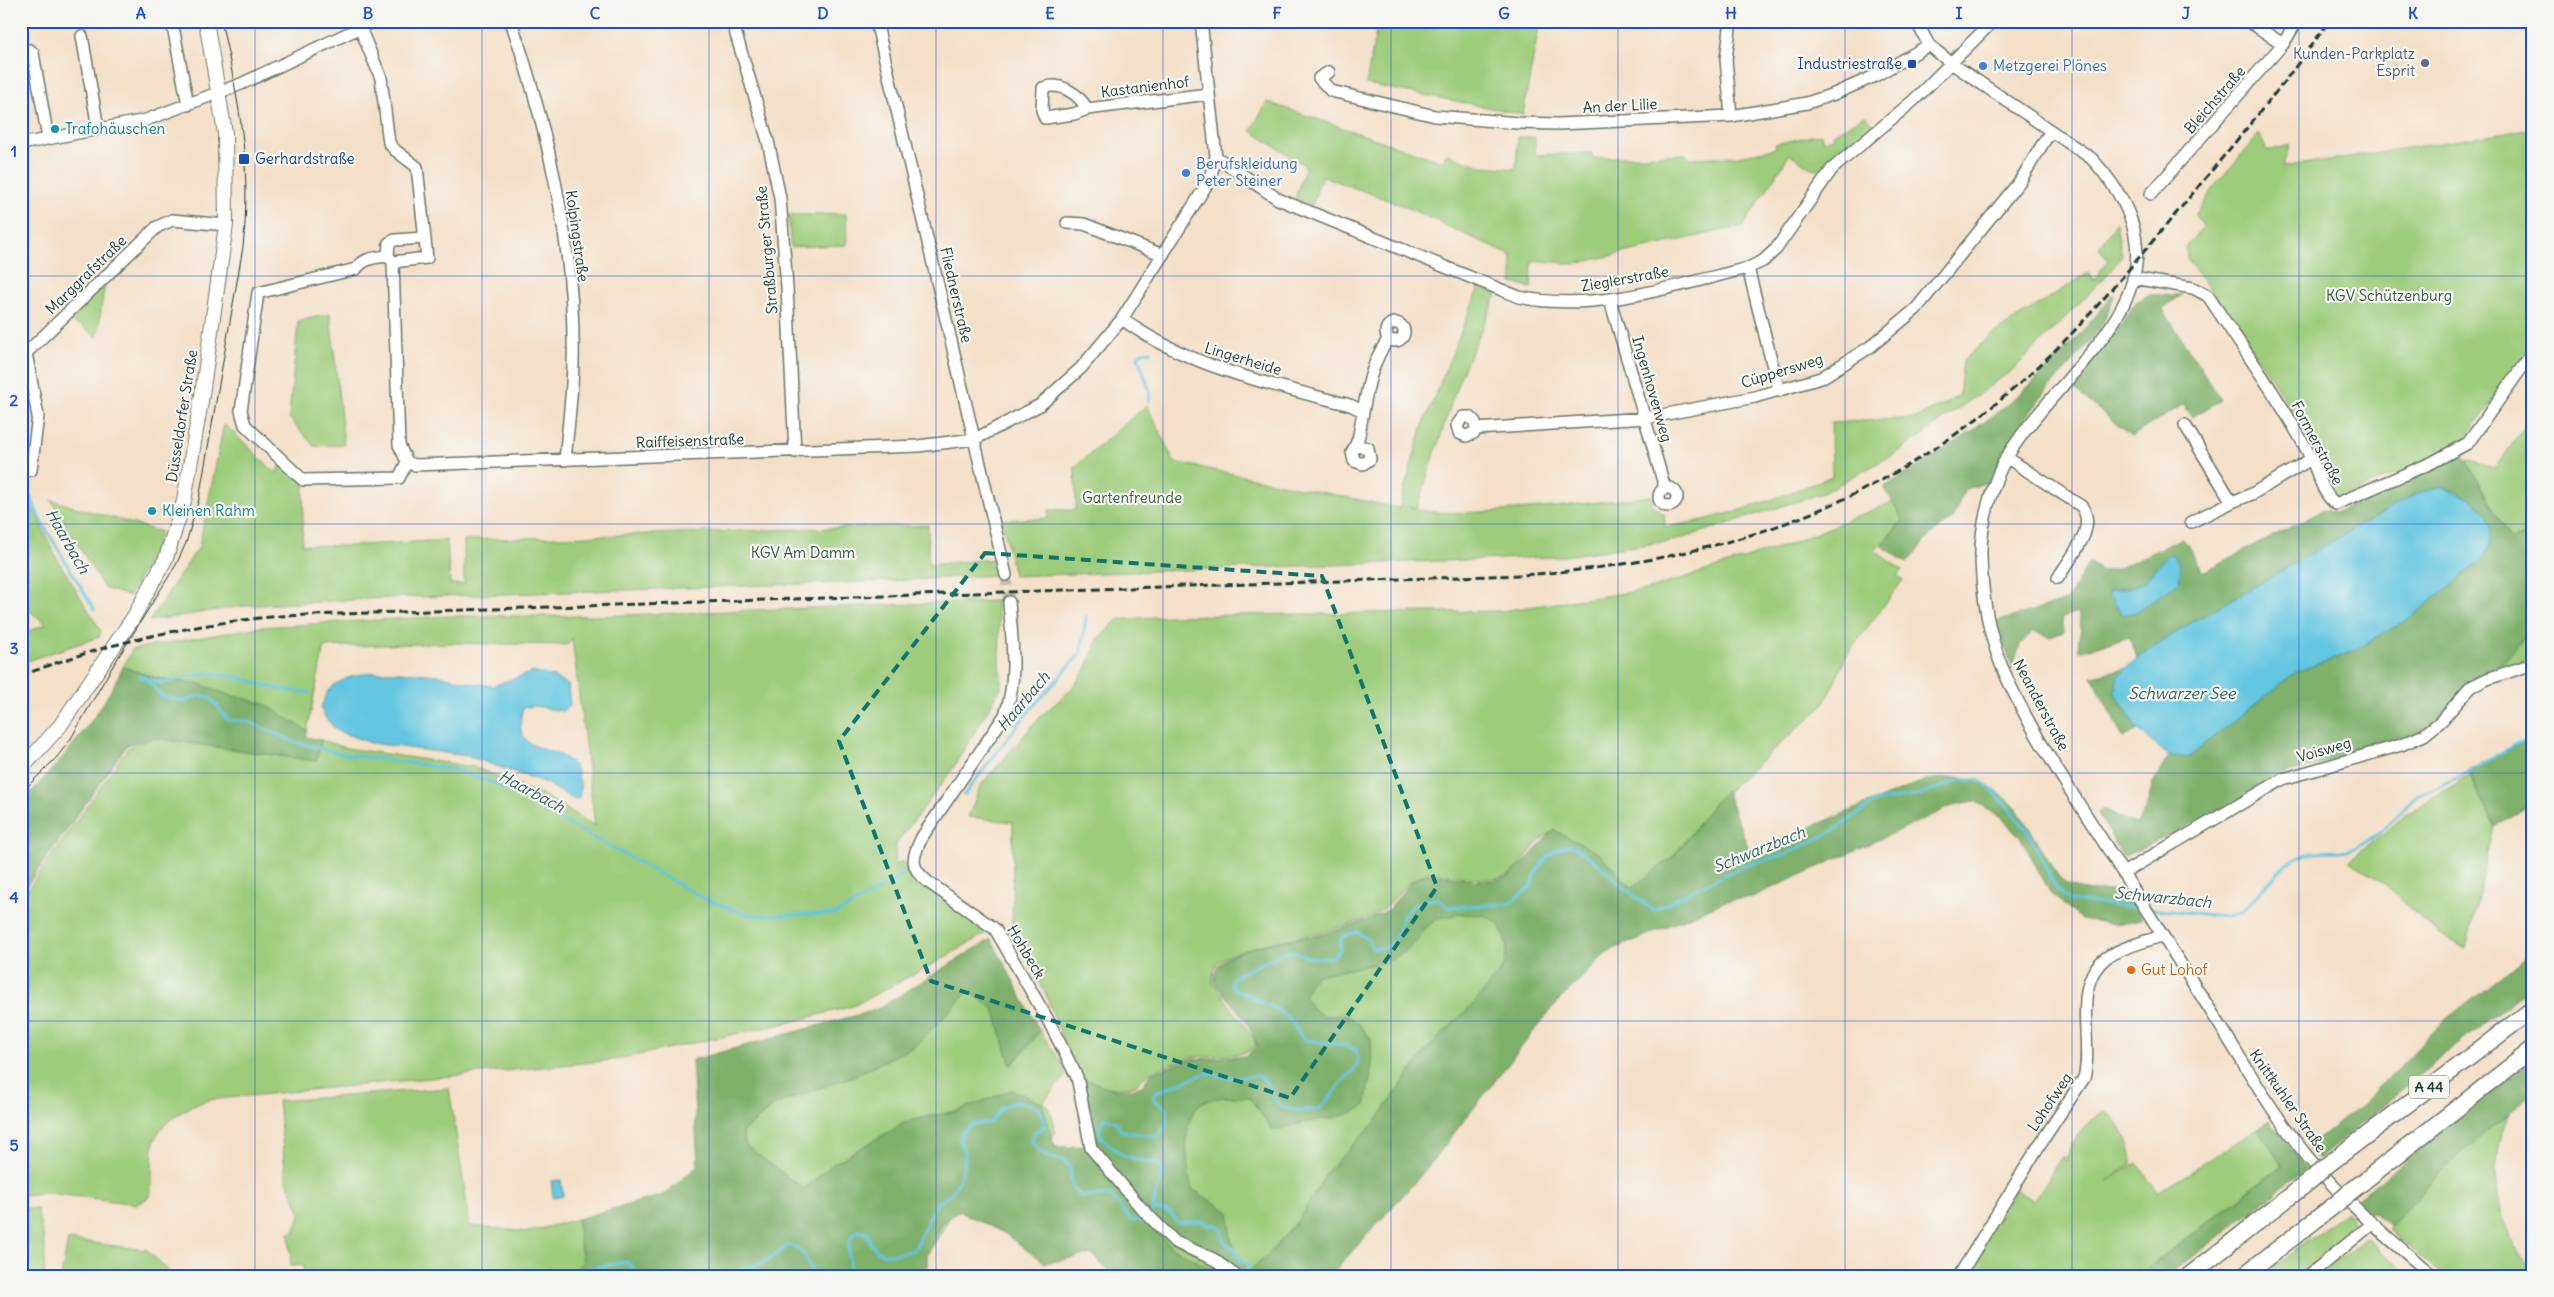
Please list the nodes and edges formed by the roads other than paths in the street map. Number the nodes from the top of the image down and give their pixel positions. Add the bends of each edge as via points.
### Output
1 (172, 21) edge
2 (206, 21) edge
3 (374, 21) edge
4 (511, 21) edge
5 (732, 21) edge
6 (876, 21) edge
7 (1201, 21) edge
8 (1731, 21) edge
9 (1916, 21) edge
10 (1993, 21) edge
11 (2248, 21) edge
12 (2297, 21) edge
13 (360, 28) junction
14 (82, 36) dead end
15 (2283, 44) junction
16 (1929, 45) junction
17 (21, 50) edge
18 (1951, 63) junction
19 (1329, 72) dead end
20 (218, 93) junction
21 (1208, 94) junction
22 (188, 105) junction
23 (1087, 109) dead end
24 (1731, 116) junction
25 (98, 128) junction
26 (2050, 132) junction
27 (48, 138) junction
28 (21, 144) edge
29 (1216, 157) junction
30 (2151, 194) dead end
31 (1067, 223) dead end
32 (226, 225) junction
33 (424, 238) junction
34 (1162, 255) junction
35 (391, 259) junction
36 (1748, 268) junction
37 (2133, 278) junction
38 (1610, 300) junction
39 (1122, 319) junction
40 (1389, 339) dead end
41 (24, 351) edge
42 (2533, 352) edge
43 (1779, 391) junction
44 (1363, 412) junction
45 (1646, 418) junction
46 (2185, 425) dead end
47 (1476, 429) dead end
48 (975, 439) junction
49 (1358, 446) dead end
50 (795, 452) junction
51 (2006, 457) junction
52 (2312, 459) junction
53 (565, 460) junction
54 (407, 462) junction
55 (26, 471) edge
56 (1665, 488) dead end
57 (2232, 502) junction
58 (2191, 522) dead end
59 (1006, 575) tunnel mouth
60 (2058, 578) dead end
61 (1009, 602) tunnel mouth
62 (2533, 664) edge
63 (21, 769) edge
64 (2123, 873) junction
65 (2149, 917) joint
66 (2161, 936) junction
67 (2533, 1009) edge
68 (2533, 1048) edge
69 (2372, 1224) junction
70 (1236, 1276) edge
71 (1959, 1276) edge
72 (2189, 1276) edge
73 (2243, 1276) edge
74 (2308, 1276) edge
75 (2433, 1276) edge

1 - 22 street
2 - 20 main road, Düsseldorfer Straße
3 - 13 street
4 - 53 street, Kolpingstraße via 541,123 567,262 573,364
5 - 50 street, Straßburger Straße via 768,141 780,198
6 - 48 street, Fliednerstraße
7 - 21 street
8 - 24 street via 1726,59
9 - 16 street
10 - 18 street, Zieglerstraße
11 - 15 street
12 - 15 street, Bleichstraße
13 - 20 street
13 - 33 street via 381,78 390,143 418,167
14 - 25 street
15 - 30 street, Bleichstraße
16 - 18 street
16 - 24 street, An der Lilie via 1875,76 1834,94 1808,103
17 - 27 street via 33,53
18 - 26 street
18 - 36 street, Zieglerstraße via 1914,100 1832,169 1776,249
19 - 24 street, An der Lilie via 1319,78 1331,91 1434,116 1558,124
20 - 22 street
20 - 32 main road, Düsseldorfer Straße via 225,133
21 - 23 street, Kastanienhof
21 - 29 street
22 - 25 street via 146,120
25 - 27 street
26 - 37 street via 2091,158 2124,202 2135,238
26 - 43 street, Cüppersweg via 2020,181 1916,309 1846,364 1821,378
27 - 28 street
29 - 34 street via 1209,181
29 - 38 street, Zieglerstraße via 1278,199 1519,297 1556,303
31 - 34 street via 1084,224
32 - 41 street, Marggrafstraße via 172,220 157,227
32 - 63 main road, Düsseldorfer Straße via 202,395 184,501 174,538 157,576 96,676 60,726
33 - 35 street via 389,243
33 - 35 street via 427,258
34 - 39 street
35 - 54 street via 399,445
35 - 54 street via 368,259 356,268 258,293 240,411 245,425 303,480 399,478
36 - 38 street, Zieglerstraße
36 - 43 street
37 - 51 street, Neanderstraße via 2126,302 2112,326
37 - 52 street, Formerstraße via 2193,288 2208,296 2289,418
38 - 45 street, Ingenhovenweg
39 - 44 street, Lingerheide via 1168,348 1208,366 1350,405
39 - 48 street via 1081,368 1040,405
40 - 44 street via 1382,347
41 - 55 street, Marggrafstraße via 38,416
42 - 52 street, Formerstraße via 2468,443 2431,463 2336,504 2328,496
43 - 45 street, Cüppersweg
44 - 49 street
45 - 47 street, Cüppersweg
45 - 56 street, Ingenhovenweg
46 - 57 street
48 - 50 street, Raiffeisenstraße via 918,446
48 - 59 street, Fliednerstraße
50 - 53 street, Raiffeisenstraße
51 - 60 street via 2081,506 2087,516 2086,529
51 - 64 street, Neanderstraße via 1986,512 1980,553 1986,610 1993,638 2002,666 2032,726
52 - 57 street
53 - 54 street, Raiffeisenstraße via 423,466
57 - 58 street
61 - 70 street, Hohbeck via 1014,664 1012,694 1005,715 922,838 913,856 914,865 918,874 928,882 995,929 1077,1077 1091,1148 1174,1242 1213,1259
62 - 64 street, Voisweg via 2471,687 2441,721 2413,741 2283,779
64 - 65 street, Neanderstraße
65 - 66 street, Knittkuhler Straße
66 - 69 street, Knittkuhler Straße via 2300,1148
66 - 71 street, Lohofweg via 2108,957 2092,976 2086,1005 2087,1066 2084,1078
67 - 72 highway, A 44, bridge via 2326,1166
68 - 73 highway, A 44, bridge
69 - 74 street
69 - 75 street, Knittkuhler Straße

